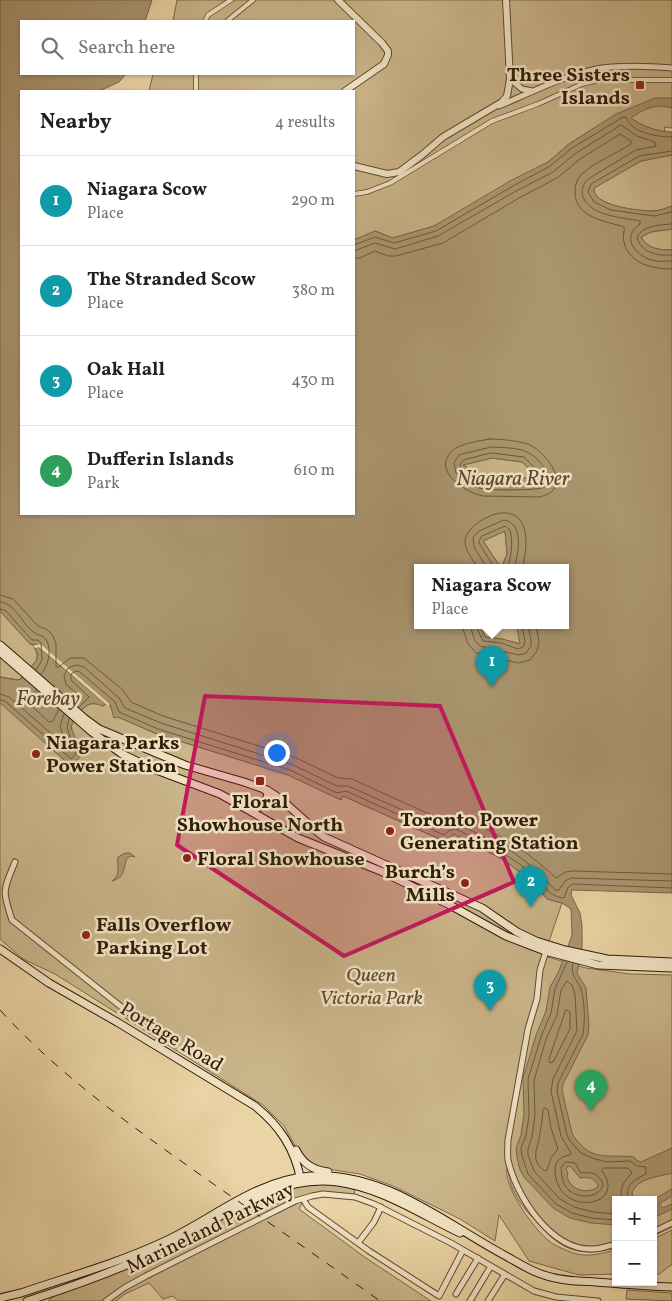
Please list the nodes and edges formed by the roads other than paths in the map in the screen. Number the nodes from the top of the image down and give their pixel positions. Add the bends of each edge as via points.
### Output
1 (231, 0) edge
2 (254, 0) edge
3 (338, 0) edge
4 (506, 0) edge
5 (206, 20) edge
6 (228, 20) edge
7 (672, 68) edge
8 (196, 75) edge
9 (510, 78) junction
10 (672, 80) edge
11 (196, 90) edge
12 (346, 90) edge
13 (535, 90) junction
14 (496, 107) junction
15 (355, 166) edge
16 (355, 194) edge
17 (0, 645) edge
18 (0, 652) edge
19 (26, 671) junction
20 (79, 717) junction
21 (264, 789) junction
22 (247, 808) junction
23 (15, 862) dead end
24 (546, 948) junction
25 (0, 949) edge
26 (584, 958) junction
27 (672, 962) edge
28 (672, 968) edge
29 (155, 1045) junction
30 (229, 1090) junction
31 (301, 1180) junction
32 (303, 1199) junction
33 (422, 1207) junction
34 (380, 1208) junction
35 (672, 1223) edge
36 (657, 1230) edge
37 (358, 1243) junction
38 (612, 1245) edge
39 (488, 1246) junction
40 (464, 1250) junction
41 (478, 1258) junction
42 (491, 1266) junction
43 (505, 1274) junction
44 (672, 1287) edge
45 (35, 1288) junction
46 (456, 1294) dead end
47 (0, 1298) edge
48 (38, 1299) edge
49 (27, 1301) edge
50 (106, 1301) edge
51 (470, 1301) edge
52 (488, 1301) edge
53 (598, 1301) edge

1 - 5 street
2 - 6 street
3 - 12 street via 382,43 388,55 384,64
4 - 9 street
7 - 13 street via 601,68
8 - 11 street
9 - 13 street via 522,89
9 - 14 street via 507,96
10 - 16 street via 599,80 582,84 492,121 390,183
13 - 14 street
14 - 15 street via 443,137 399,172 387,174
17 - 19 main road
18 - 19 main road
19 - 20 main road
20 - 21 main road via 104,732 165,757
20 - 22 main road via 108,745 131,759 212,790
21 - 22 main road via 268,794 266,801 255,809
21 - 24 main road via 282,800 324,837 482,908
22 - 24 main road via 298,838 382,872 506,936
23 - 29 street via 5,887 12,920 129,1012 156,1026 161,1032
24 - 26 main road
24 - 38 street via 528,1029 508,1158 514,1180 530,1209 553,1234 576,1247 594,1249
25 - 29 main road, Portage Road via 49,983
26 - 27 main road
26 - 28 main road via 612,966
29 - 30 main road, Portage Road
30 - 31 main road, Portage Road via 255,1106 277,1127 291,1149
30 - 33 main road via 248,1098 274,1117 309,1166 376,1181
31 - 33 main road via 332,1176 363,1181
31 - 39 main road via 332,1181 369,1189
31 - 45 main road, Marineland Parkway via 270,1184 150,1248
31 - 48 main road, Marineland Parkway via 256,1197 190,1235 134,1262
32 - 34 street, Marineland Parkway via 323,1194 355,1197
32 - 37 street via 308,1207
32 - 50 street, Marineland Parkway via 146,1276
33 - 39 main road
34 - 37 street
34 - 40 street, Marineland Parkway
35 - 36 street
37 - 40 street via 439,1296
39 - 44 main road via 537,1273 556,1279
40 - 41 street
41 - 42 street
41 - 46 street
42 - 43 street
42 - 51 street
43 - 52 street
43 - 53 street via 541,1293
45 - 47 main road, Marineland Parkway
45 - 48 main road
48 - 49 main road, Marineland Parkway

